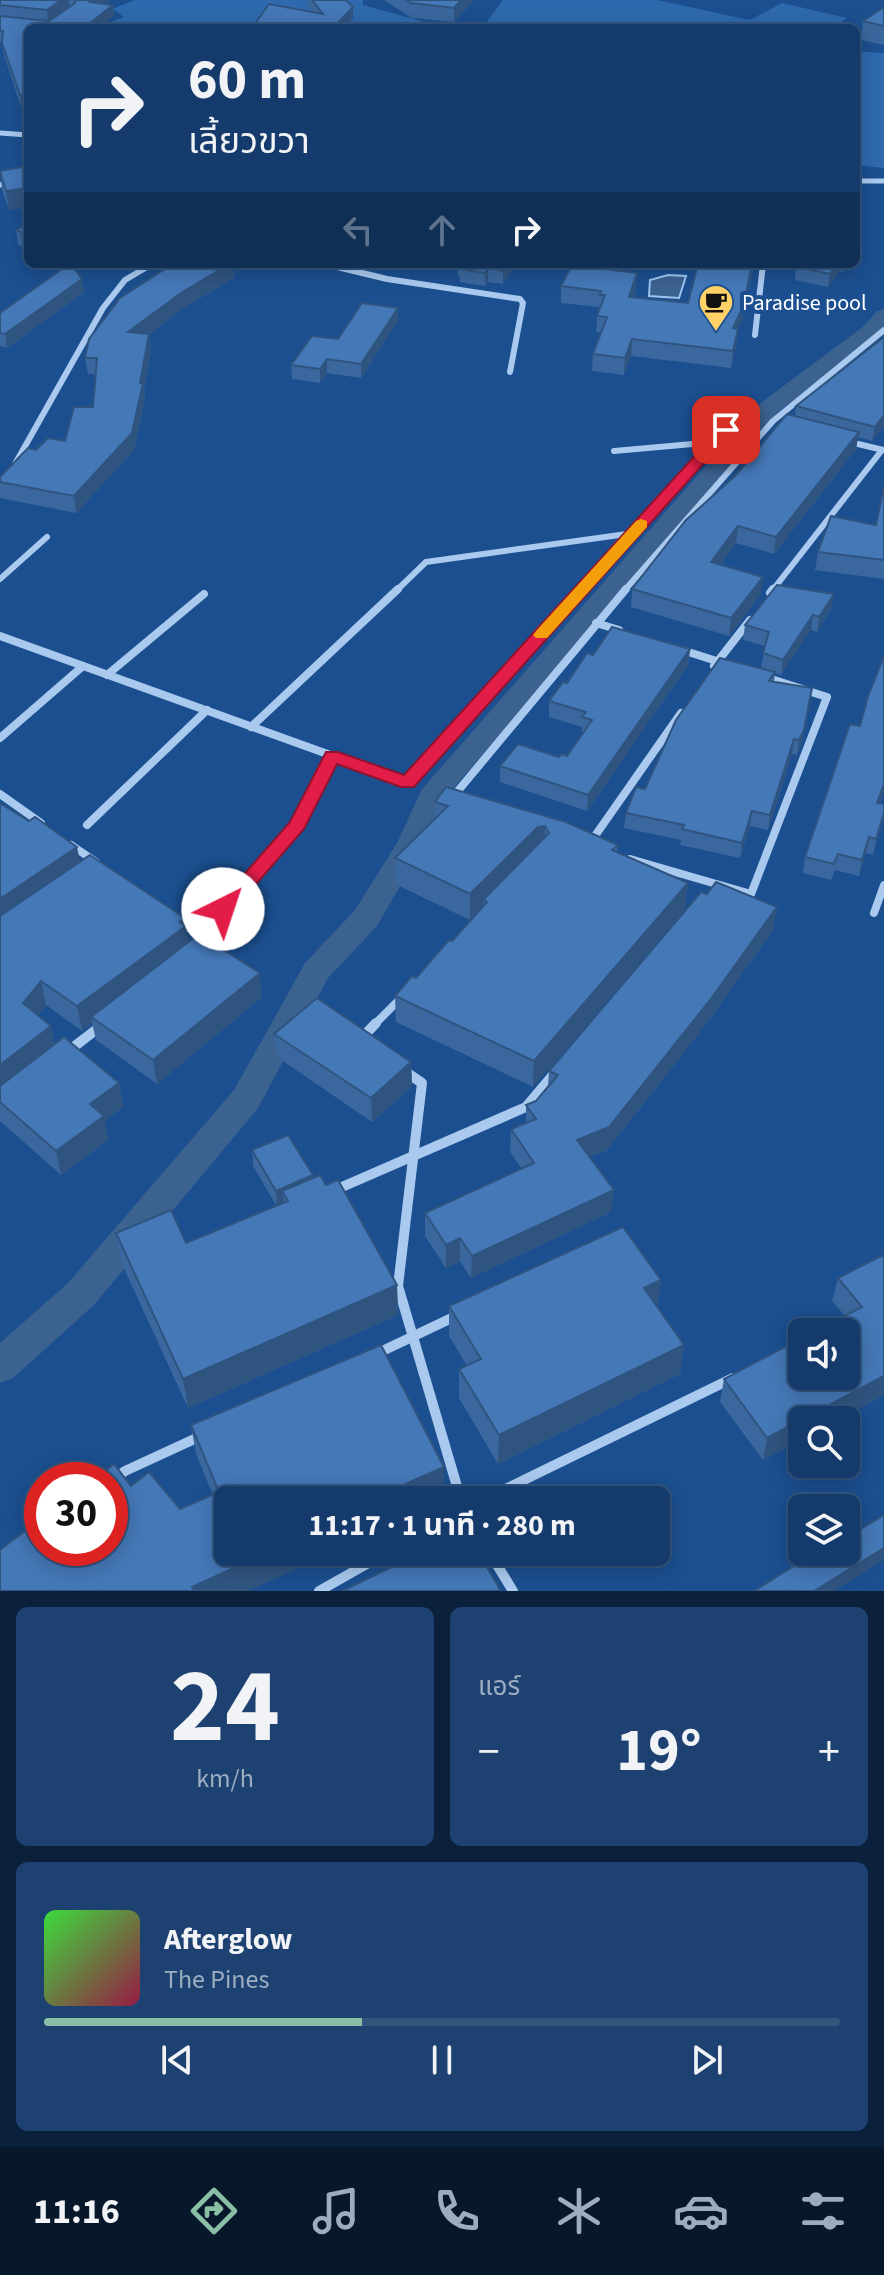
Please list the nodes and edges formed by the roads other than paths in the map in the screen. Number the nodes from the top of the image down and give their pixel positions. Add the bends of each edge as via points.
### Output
1 (0, 133) edge
2 (24, 135) edge
3 (24, 178) edge
4 (860, 181) edge
5 (884, 181) edge
6 (0, 185) edge
7 (145, 268) edge
8 (342, 268) edge
9 (763, 268) edge
10 (884, 330) edge
11 (755, 335) dead end
12 (510, 372) dead end
13 (773, 421) junction
14 (786, 425) edge
15 (726, 430) dead end
16 (841, 439) edge
17 (716, 442) junction
18 (883, 450) edge
19 (614, 451) dead end
20 (7, 474) edge
21 (634, 533) junction
22 (47, 537) dead end
23 (0, 579) edge
24 (204, 594) dead end
25 (765, 599) edge
26 (756, 612) edge
27 (596, 623) junction
28 (627, 632) edge
29 (0, 636) edge
30 (672, 647) edge
31 (717, 662) junction
32 (83, 666) junction
33 (731, 666) edge
34 (708, 674) edge
35 (107, 675) junction
36 (758, 675) edge
37 (691, 699) edge
38 (207, 710) junction
39 (251, 727) junction
40 (0, 738) edge
41 (332, 756) junction
42 (0, 794) edge
43 (460, 809) edge
44 (87, 825) dead end
45 (51, 830) edge
46 (63, 839) edge
47 (573, 842) edge
48 (587, 847) junction
49 (602, 851) edge
50 (617, 855) edge
51 (89, 875) edge
52 (884, 885) edge
53 (223, 909) dead end
54 (874, 913) dead end
55 (174, 917) edge
56 (210, 943) junction
57 (222, 951) edge
58 (197, 952) edge
59 (412, 987) edge
60 (111, 1019) edge
61 (347, 1032) edge
62 (359, 1040) junction
63 (372, 1049) edge
64 (62, 1056) edge
65 (565, 1061) edge
66 (397, 1066) edge
67 (413, 1157) junction
68 (331, 1192) edge
69 (468, 1310) edge
70 (413, 1337) junction
71 (370, 1357) edge
72 (747, 1371) edge
73 (211, 1431) edge
74 (128, 1470) edge
75 (457, 1486) edge
76 (512, 1486) edge
77 (363, 1566) edge
78 (498, 1566) edge
79 (319, 1591) edge
80 (513, 1591) edge

1 - 2 street
3 - 6 street
4 - 5 street
7 - 20 street via 125,280 103,308
8 - 12 street via 520,299
9 - 11 street
10 - 13 street
13 - 14 street
13 - 27 street
15 - 17 street
16 - 18 street
17 - 19 street
17 - 21 street
18 - 25 street
21 - 39 street via 426,562
21 - 41 street via 408,783
22 - 23 street
24 - 35 street
26 - 31 street
27 - 28 street
27 - 43 street via 446,805
29 - 32 street
30 - 31 street
31 - 33 street
31 - 34 street
32 - 35 street
32 - 40 street
35 - 38 street
36 - 50 street via 827,697 751,894
37 - 48 street
38 - 39 street
38 - 44 street
39 - 41 street
41 - 53 street via 297,825
42 - 45 street
46 - 51 street via 101,866
47 - 48 street
48 - 49 street
52 - 54 street
55 - 56 street
56 - 57 street
56 - 58 street
59 - 62 street
60 - 64 street
61 - 62 street
62 - 63 street
65 - 67 street via 526,1107
66 - 67 street via 422,1083
67 - 68 street
67 - 70 street via 398,1286
69 - 70 street
70 - 71 street
70 - 75 street
72 - 76 street
73 - 74 street
77 - 79 street
78 - 80 street

